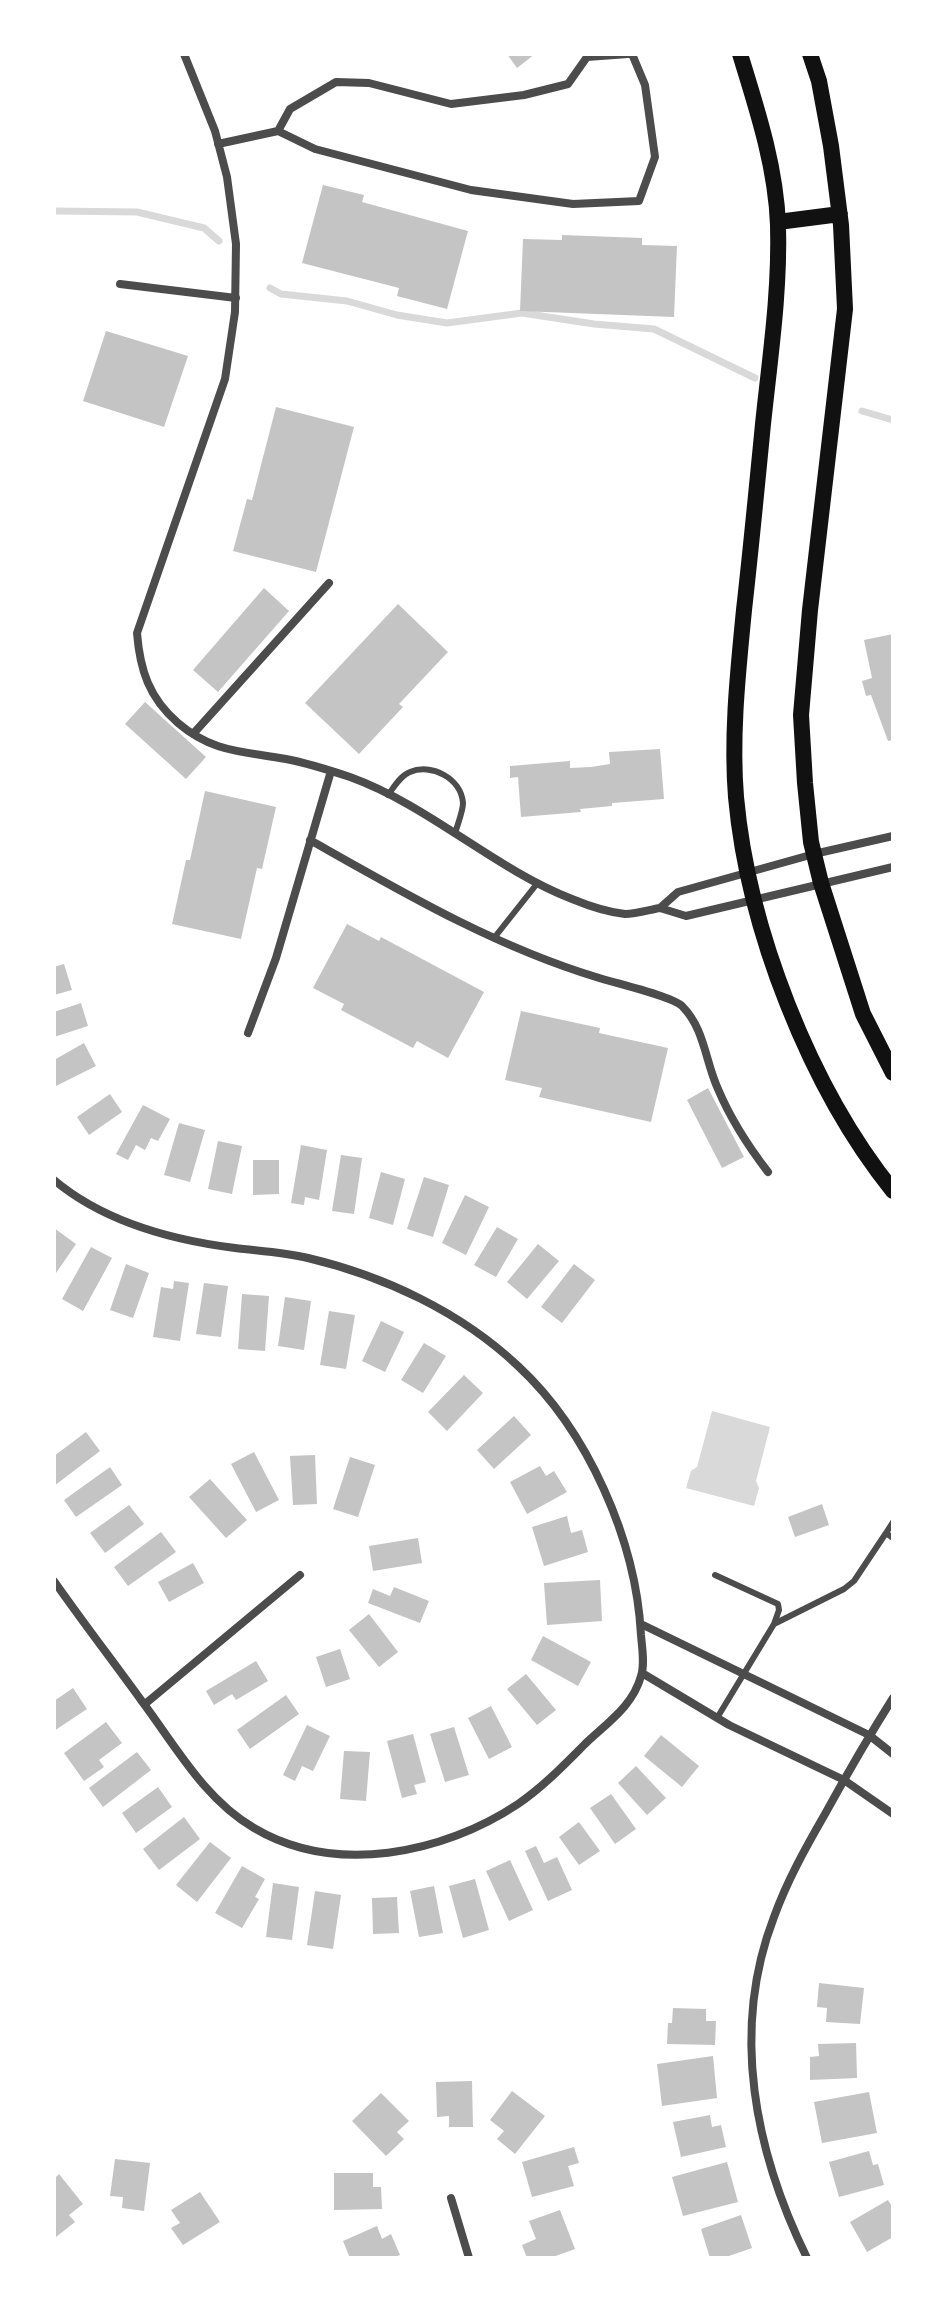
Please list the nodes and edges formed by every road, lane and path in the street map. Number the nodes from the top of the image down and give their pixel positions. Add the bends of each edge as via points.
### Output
1 (184, 54) edge
2 (630, 54) edge
3 (740, 54) edge
4 (810, 54) edge
5 (278, 131) junction
6 (218, 144) junction
7 (840, 214) junction
8 (778, 222) junction
9 (120, 284) dead end
10 (236, 298) junction
11 (329, 583) dead end
12 (193, 734) junction
13 (331, 771) junction
14 (388, 795) junction
15 (455, 834) junction
16 (893, 836) edge
17 (310, 840) junction
18 (814, 854) junction
19 (893, 867) edge
20 (748, 871) junction
21 (821, 883) junction
22 (536, 885) junction
23 (754, 901) junction
24 (660, 908) junction
25 (494, 938) junction
26 (248, 1033) dead end
27 (893, 1073) edge
28 (768, 1172) dead end
29 (54, 1180) edge
30 (893, 1191) edge
31 (893, 1522) edge
32 (886, 1533) junction
33 (893, 1538) edge
34 (300, 1575) dead end
35 (715, 1575) dead end
36 (54, 1581) edge
37 (641, 1624) junction
38 (774, 1624) junction
39 (642, 1673) junction
40 (744, 1674) junction
41 (893, 1698) edge
42 (145, 1704) junction
43 (717, 1718) junction
44 (869, 1735) junction
45 (893, 1754) edge
46 (844, 1780) junction
47 (893, 1814) edge
48 (451, 2198) dead end
49 (469, 2258) edge
50 (807, 2258) edge

1 - 6 street
2 - 5 street via 587,57 568,84 451,104 369,83 336,82 290,109
2 - 5 street via 645,85 655,157 639,201 573,204 471,190 315,149
3 - 8 main road via 764,132
4 - 7 main road
5 - 6 street
6 - 10 street via 232,205
7 - 8 main road
7 - 18 main road via 845,309 801,715
8 - 20 main road via 777,310 736,698 736,797
9 - 10 street
10 - 12 street via 225,379 137,633 140,666 155,697
11 - 12 street
12 - 13 street via 237,753
13 - 14 street
13 - 17 street
14 - 15 street
14 - 15 lane via 407,772 442,772 463,803
15 - 22 street
16 - 18 street
17 - 25 street
17 - 26 street
18 - 20 street
18 - 21 main road
19 - 21 street
20 - 23 main road
20 - 24 street via 678,892
21 - 23 street
21 - 27 main road via 863,1014
22 - 24 street via 599,910 627,914
22 - 25 lane
23 - 24 street via 686,916
23 - 30 main road via 783,992 825,1087
25 - 28 street via 679,1003 696,1022 730,1116
29 - 37 street via 77,1199 151,1230 205,1244 308,1258 372,1278 434,1307 491,1344 519,1366 581,1447 620,1529
31 - 32 lane
32 - 33 lane
32 - 38 lane via 854,1581
34 - 42 street
35 - 38 lane via 778,1604
36 - 42 street
37 - 39 street
37 - 40 street
38 - 40 lane
39 - 42 street via 629,1704 520,1803 460,1835 427,1845 348,1855 292,1845 251,1827 201,1784
39 - 43 street
40 - 43 lane
40 - 44 street
41 - 44 street
43 - 46 street
44 - 45 street
44 - 46 street
46 - 47 street
46 - 50 street via 772,1920 752,2020 753,2088 764,2144
48 - 49 street

